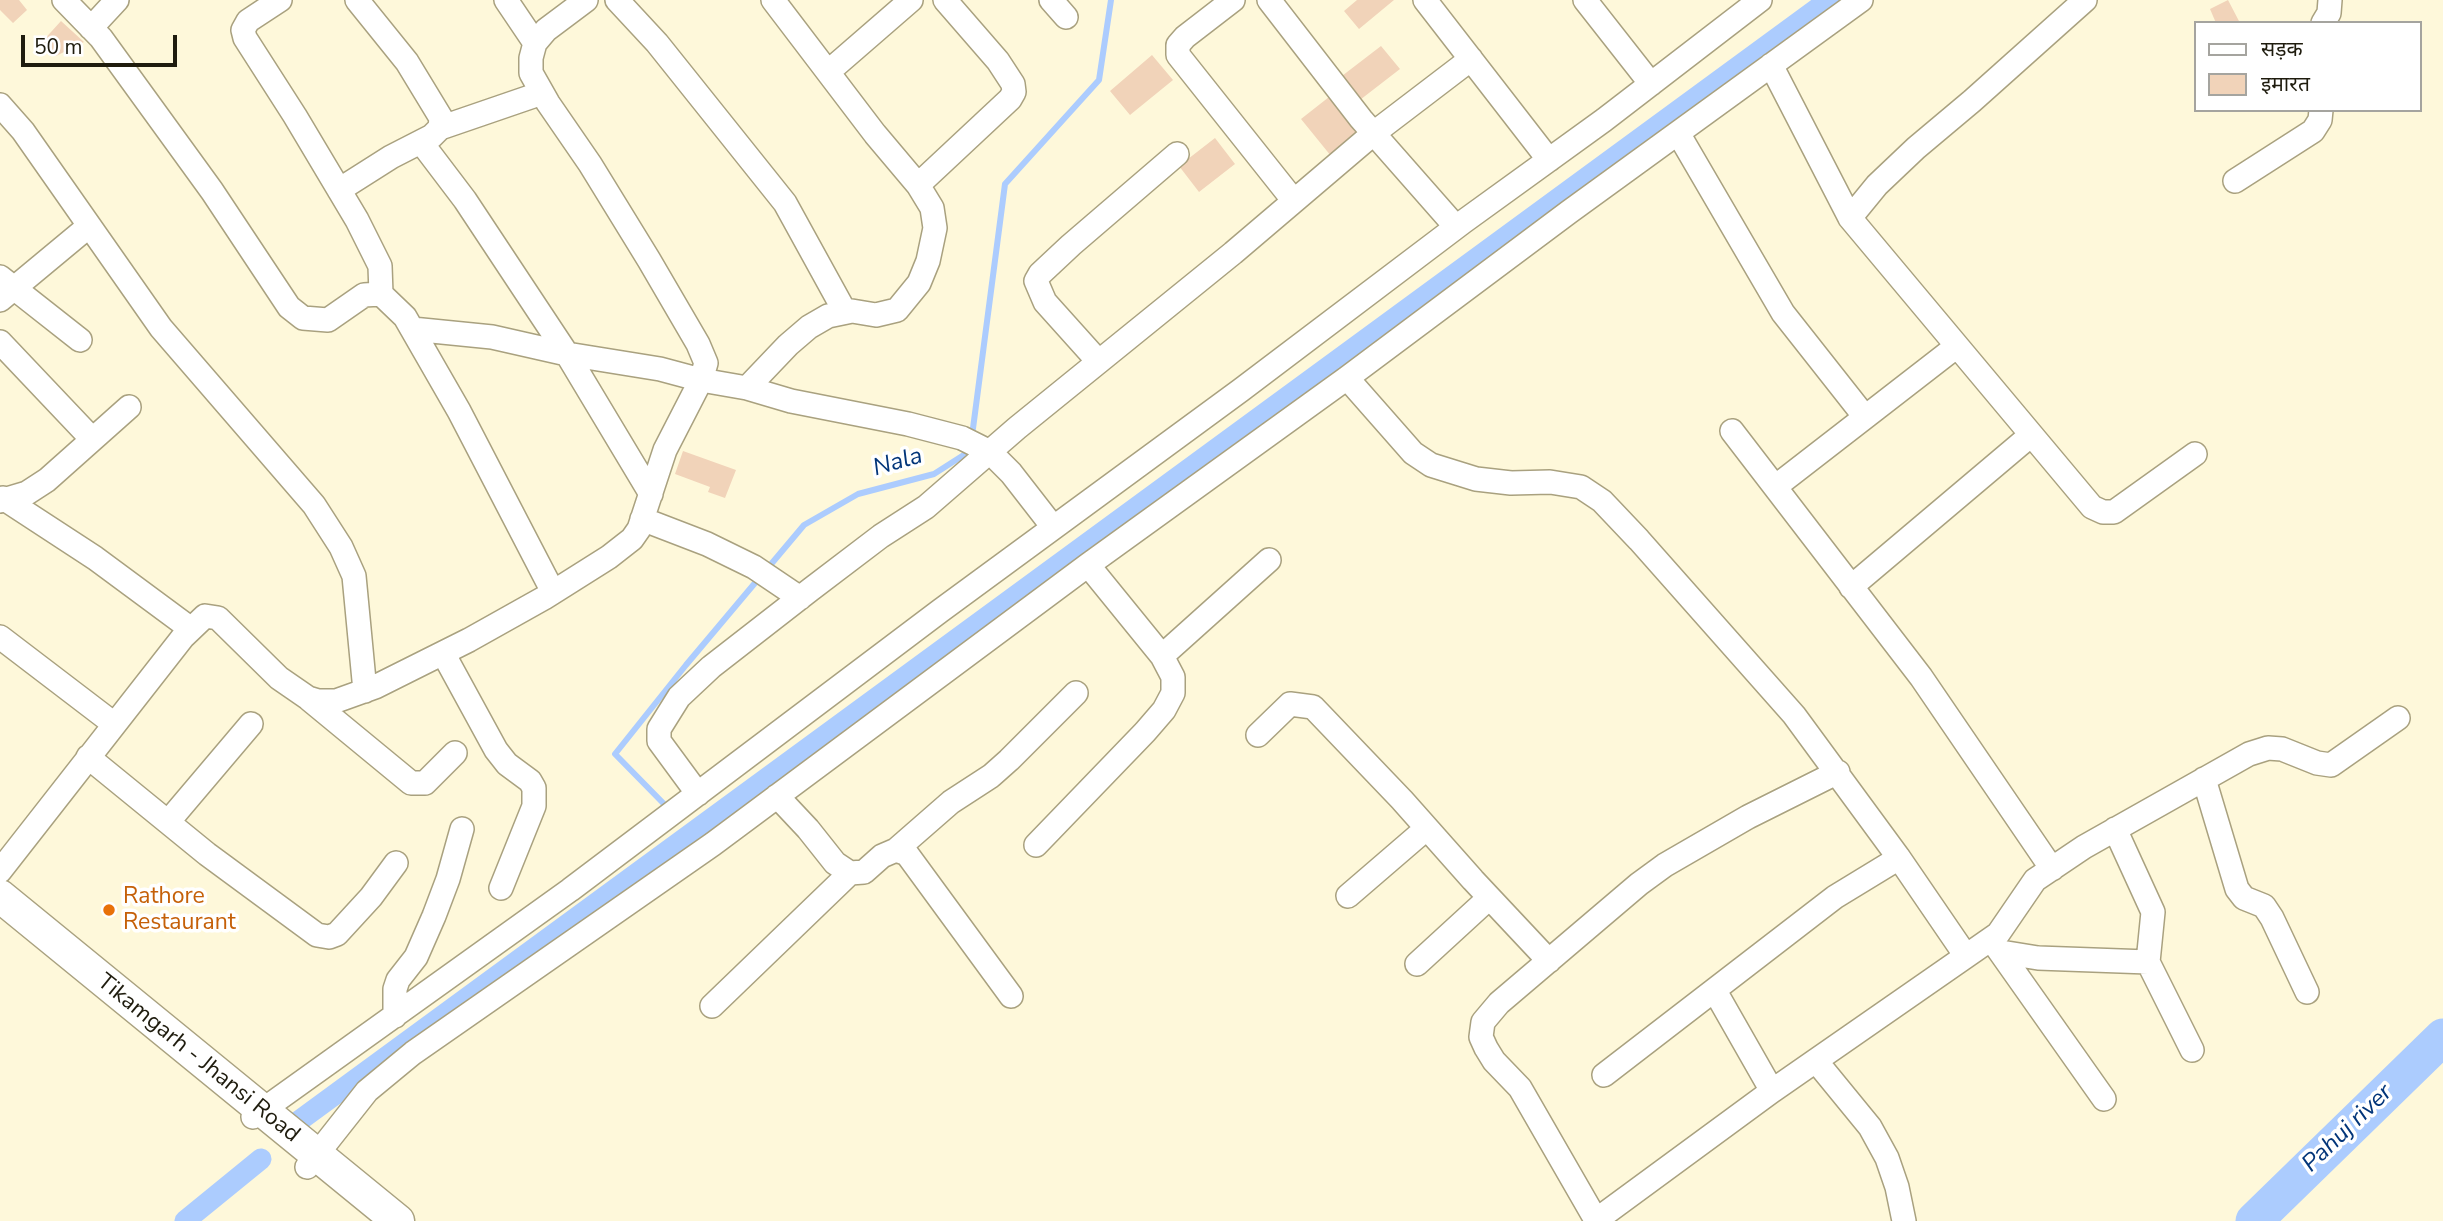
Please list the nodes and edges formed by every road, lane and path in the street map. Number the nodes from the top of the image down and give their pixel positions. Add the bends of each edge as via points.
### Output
1 (64, 0) edge
2 (117, 0) edge
3 (280, 0) edge
4 (357, 0) edge
5 (506, 0) edge
6 (618, 0) edge
7 (773, 0) edge
8 (911, 0) edge
9 (945, 0) edge
10 (1051, 0) edge
11 (1233, 0) edge
12 (1269, 0) edge
13 (1425, 0) edge
14 (1585, 0) edge
15 (1760, 0) edge
16 (1861, 0) edge
17 (2085, 0) edge
18 (2330, 0) edge
19 (583, 1) edge
20 (1066, 17) dead end
21 (2324, 21) edge
22 (91, 28) junction
23 (535, 43) junction
24 (1471, 59) junction
25 (1771, 65) junction
26 (828, 72) junction
27 (1651, 84) junction
28 (542, 93) junction
29 (0, 105) edge
30 (2321, 112) edge
31 (1374, 133) junction
32 (1678, 133) junction
33 (431, 135) junction
34 (1177, 154) dead end
35 (1549, 160) junction
36 (2235, 181) dead end
37 (918, 185) junction
38 (339, 190) junction
39 (1294, 201) junction
40 (1850, 218) junction
41 (89, 226) junction
42 (1457, 227) junction
43 (5, 288) edge
44 (381, 294) junction
45 (845, 312) junction
46 (412, 328) junction
47 (80, 340) dead end
48 (0, 342) edge
49 (1957, 346) junction
50 (567, 354) junction
51 (1098, 361) junction
52 (1347, 378) junction
53 (701, 380) junction
54 (747, 388) junction
55 (129, 407) dead end
56 (1865, 417) junction
57 (1732, 431) dead end
58 (2031, 435) junction
59 (92, 439) junction
60 (977, 445) junction
61 (2195, 454) dead end
62 (1774, 487) junction
63 (650, 494) junction
64 (2, 499) edge
65 (642, 519) junction
66 (1053, 527) junction
67 (1269, 560) dead end
68 (1088, 565) junction
69 (1851, 587) junction
70 (553, 592) junction
71 (800, 598) junction
72 (191, 629) junction
73 (0, 637) edge
74 (443, 653) junction
75 (1162, 656) junction
76 (365, 691) junction
77 (1076, 693) dead end
78 (308, 698) junction
79 (2398, 718) dead end
80 (114, 723) junction
81 (251, 724) dead end
82 (1258, 735) dead end
83 (455, 752) dead end
84 (88, 757) junction
85 (1838, 772) junction
86 (2204, 779) junction
87 (777, 796) junction
88 (690, 800) junction
89 (168, 822) junction
90 (1427, 828) junction
91 (462, 829) dead end
92 (2115, 829) junction
93 (1036, 845) dead end
94 (896, 850) junction
95 (1899, 858) junction
96 (396, 863) dead end
97 (2052, 869) junction
98 (0, 871) edge
99 (850, 873) junction
100 (500, 888) dead end
101 (0, 896) edge
102 (1348, 896) dead end
103 (1489, 898) junction
104 (0, 922) edge
105 (1996, 945) junction
106 (1966, 956) junction
107 (1549, 961) junction
108 (2148, 962) junction
109 (1418, 964) dead end
110 (1715, 991) junction
111 (2307, 992) dead end
112 (1011, 996) dead end
113 (712, 1006) dead end
114 (396, 1016) junction
115 (2192, 1050) dead end
116 (1816, 1061) junction
117 (1604, 1075) dead end
118 (1772, 1091) junction
119 (2104, 1099) dead end
120 (262, 1122) junction
121 (305, 1156) junction
122 (369, 1221) edge
123 (398, 1221) edge
124 (1595, 1221) edge
125 (1904, 1221) edge

1 - 22 street
2 - 22 street
3 - 38 street via 248,21 245,38
4 - 33 street via 407,62 441,118
5 - 23 street
6 - 45 street via 785,203
7 - 26 street
8 - 26 street
9 - 37 street via 999,61 1014,92
10 - 20 street
11 - 39 street via 1185,37 1178,45 1178,55
12 - 31 street
13 - 24 street
14 - 27 street
15 - 27 street
16 - 25 street
17 - 40 street via 1916,148
18 - 21 street
19 - 23 street
22 - 44 street via 212,191 289,307 303,318 328,320 364,295
23 - 28 street via 531,73
24 - 31 street
24 - 35 street
25 - 32 street
25 - 40 street
26 - 37 street
27 - 35 street
28 - 33 street
28 - 53 street via 698,344 706,363
29 - 41 street
30 - 36 street via 2313,131
31 - 39 street
31 - 42 street
32 - 52 street
32 - 56 street via 1783,313
33 - 38 street
33 - 50 street via 465,200
34 - 51 street via 1036,281 1045,302
35 - 42 street
37 - 45 street via 932,208 935,228 919,283 897,310 876,315
38 - 44 street via 380,266
39 - 51 street
40 - 49 street
41 - 43 street
41 - 76 street via 161,328 314,505 341,547 354,576
42 - 66 street
43 - 47 street
44 - 46 street
45 - 54 street via 809,327
46 - 50 street via 492,337
46 - 70 street
48 - 59 street
49 - 56 street
49 - 58 street
50 - 53 street
50 - 63 street
51 - 60 street
52 - 68 street
52 - 85 street via 1413,453 1431,465 1476,479 1581,487 1602,500 1794,715
53 - 54 street
53 - 63 street via 665,450
54 - 60 street via 908,424
55 - 59 street
56 - 62 street
57 - 62 street
58 - 61 street via 2092,507 2103,512 2114,512
58 - 69 street
59 - 64 street via 47,480 27,493
60 - 66 street via 1011,473
60 - 71 street via 926,507
62 - 69 street
63 - 65 street
64 - 72 street via 95,558
65 - 70 street via 624,545
65 - 71 street via 754,567
66 - 88 street
67 - 75 street
68 - 75 street
68 - 87 street
69 - 97 street via 1921,677
70 - 74 street
71 - 88 street via 679,697 659,729 659,741
72 - 78 street via 205,616 218,618 279,678
72 - 80 street
73 - 80 street
74 - 76 street
74 - 100 street via 496,750 534,788 534,806
75 - 93 street via 1173,677 1173,693 1164,710
76 - 78 street via 335,701
77 - 94 street via 991,776 951,802
78 - 83 street via 411,783 425,783
79 - 86 street via 2330,765 2268,748
80 - 84 street
81 - 89 street
82 - 90 street via 1290,704 1313,707
84 - 89 street
84 - 98 street
85 - 95 street
85 - 107 street via 1665,865
86 - 92 street
86 - 111 street via 2237,889 2244,898 2264,906
87 - 99 street via 835,863
87 - 121 street via 413,1053 367,1091
88 - 114 street
89 - 96 street via 317,935 337,934
90 - 102 street
90 - 103 street
91 - 114 street via 425,938 395,989
92 - 97 street
92 - 108 street via 2152,912
94 - 99 street via 864,872
94 - 112 street via 915,863
95 - 106 street
95 - 110 street via 1835,897
97 - 105 street via 2035,880
99 - 113 street
101 - 120 street, Tikamgarh - Jhansi Road
103 - 107 street
103 - 109 street
104 - 120 street
105 - 106 street
105 - 108 street via 2038,958
105 - 119 street
106 - 116 street
107 - 124 street via 1499,1003 1483,1022 1481,1037 1494,1061 1520,1088
108 - 115 street
110 - 117 street
110 - 118 street
114 - 120 street
116 - 118 street
116 - 125 street via 1870,1127 1887,1158
118 - 124 street
120 - 121 street
121 - 122 street
121 - 123 street, Tikamgarh - Jhansi Road

